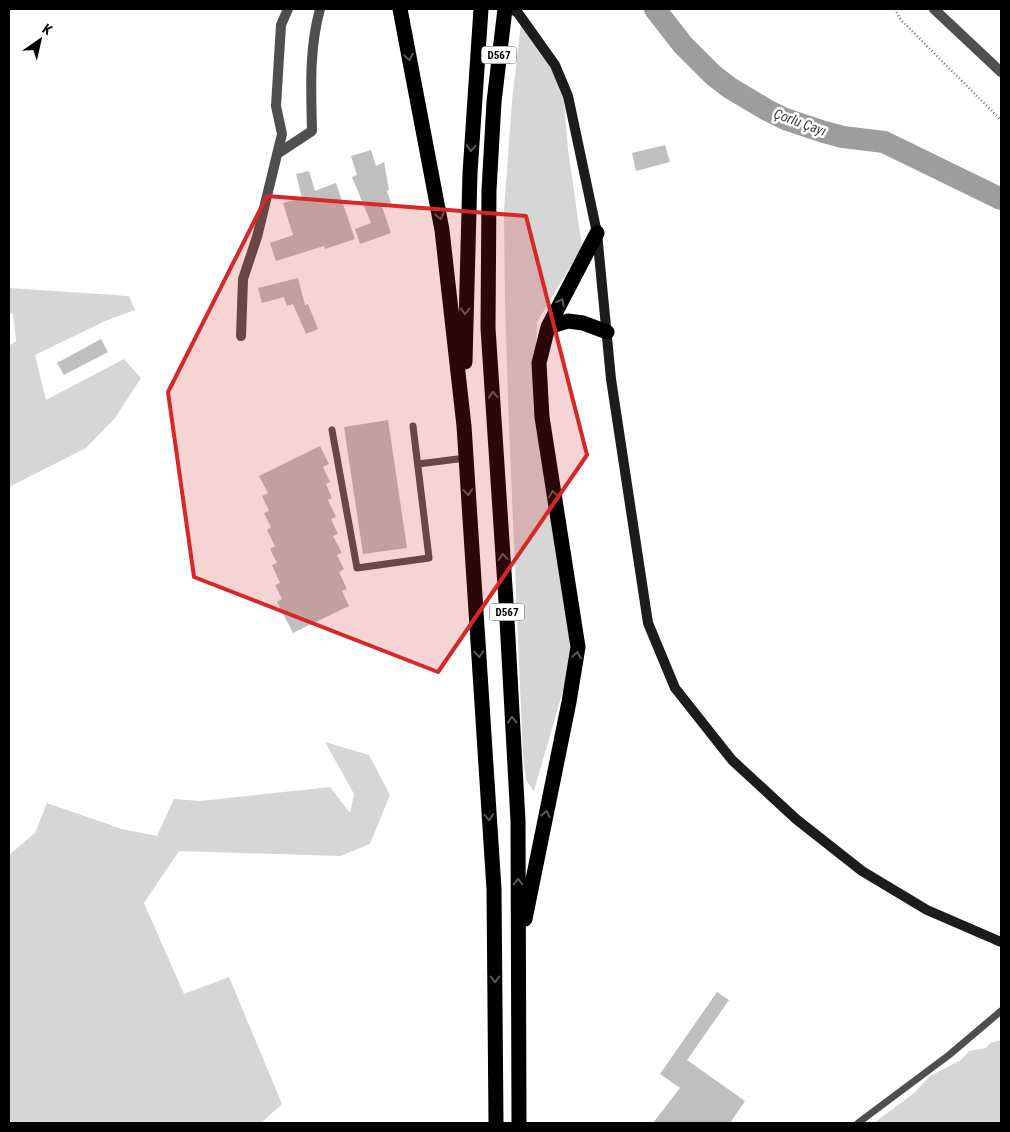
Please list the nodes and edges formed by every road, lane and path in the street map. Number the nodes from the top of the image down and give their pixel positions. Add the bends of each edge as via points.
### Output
1 (288, 9) edge
2 (320, 9) edge
3 (400, 9) edge
4 (481, 9) edge
5 (505, 9) edge
6 (512, 9) edge
7 (895, 9) edge
8 (934, 9) edge
9 (1001, 72) edge
10 (1001, 120) edge
11 (277, 154) junction
12 (598, 233) junction
13 (548, 326) junction
14 (607, 332) junction
15 (241, 336) dead end
16 (413, 426) dead end
17 (464, 426) junction
18 (332, 430) dead end
19 (466, 458) junction
20 (418, 464) junction
21 (1001, 942) edge
22 (1001, 1011) edge
23 (496, 1123) edge
24 (519, 1123) edge
25 (858, 1123) edge

1 - 11 street via 281,25 276,106 282,134
2 - 11 street via 314,29 311,66 312,131
3 -> 17 highway via 442,230
4 -> 17 highway, D567 via 466,274
24 -> 5 highway, D567 via 518,821 488,328 489,190 494,102
6 - 12 street via 555,65 568,96
7 - 10 path via 900,20
8 - 9 street
11 - 15 street via 257,238 243,279
13 -> 12 highway
12 - 14 street
13 - 14 highway via 568,321
24 -> 13 highway via 524,922 578,647 542,417 539,363
14 - 21 street via 611,379 648,623 675,688 732,760 796,820 862,871 927,910
16 - 20 lane
17 - 19 highway, D567
18 - 20 lane via 357,568 429,558
19 - 20 lane
19 -> 23 highway, D567 via 494,889
22 - 25 lane via 949,1055

